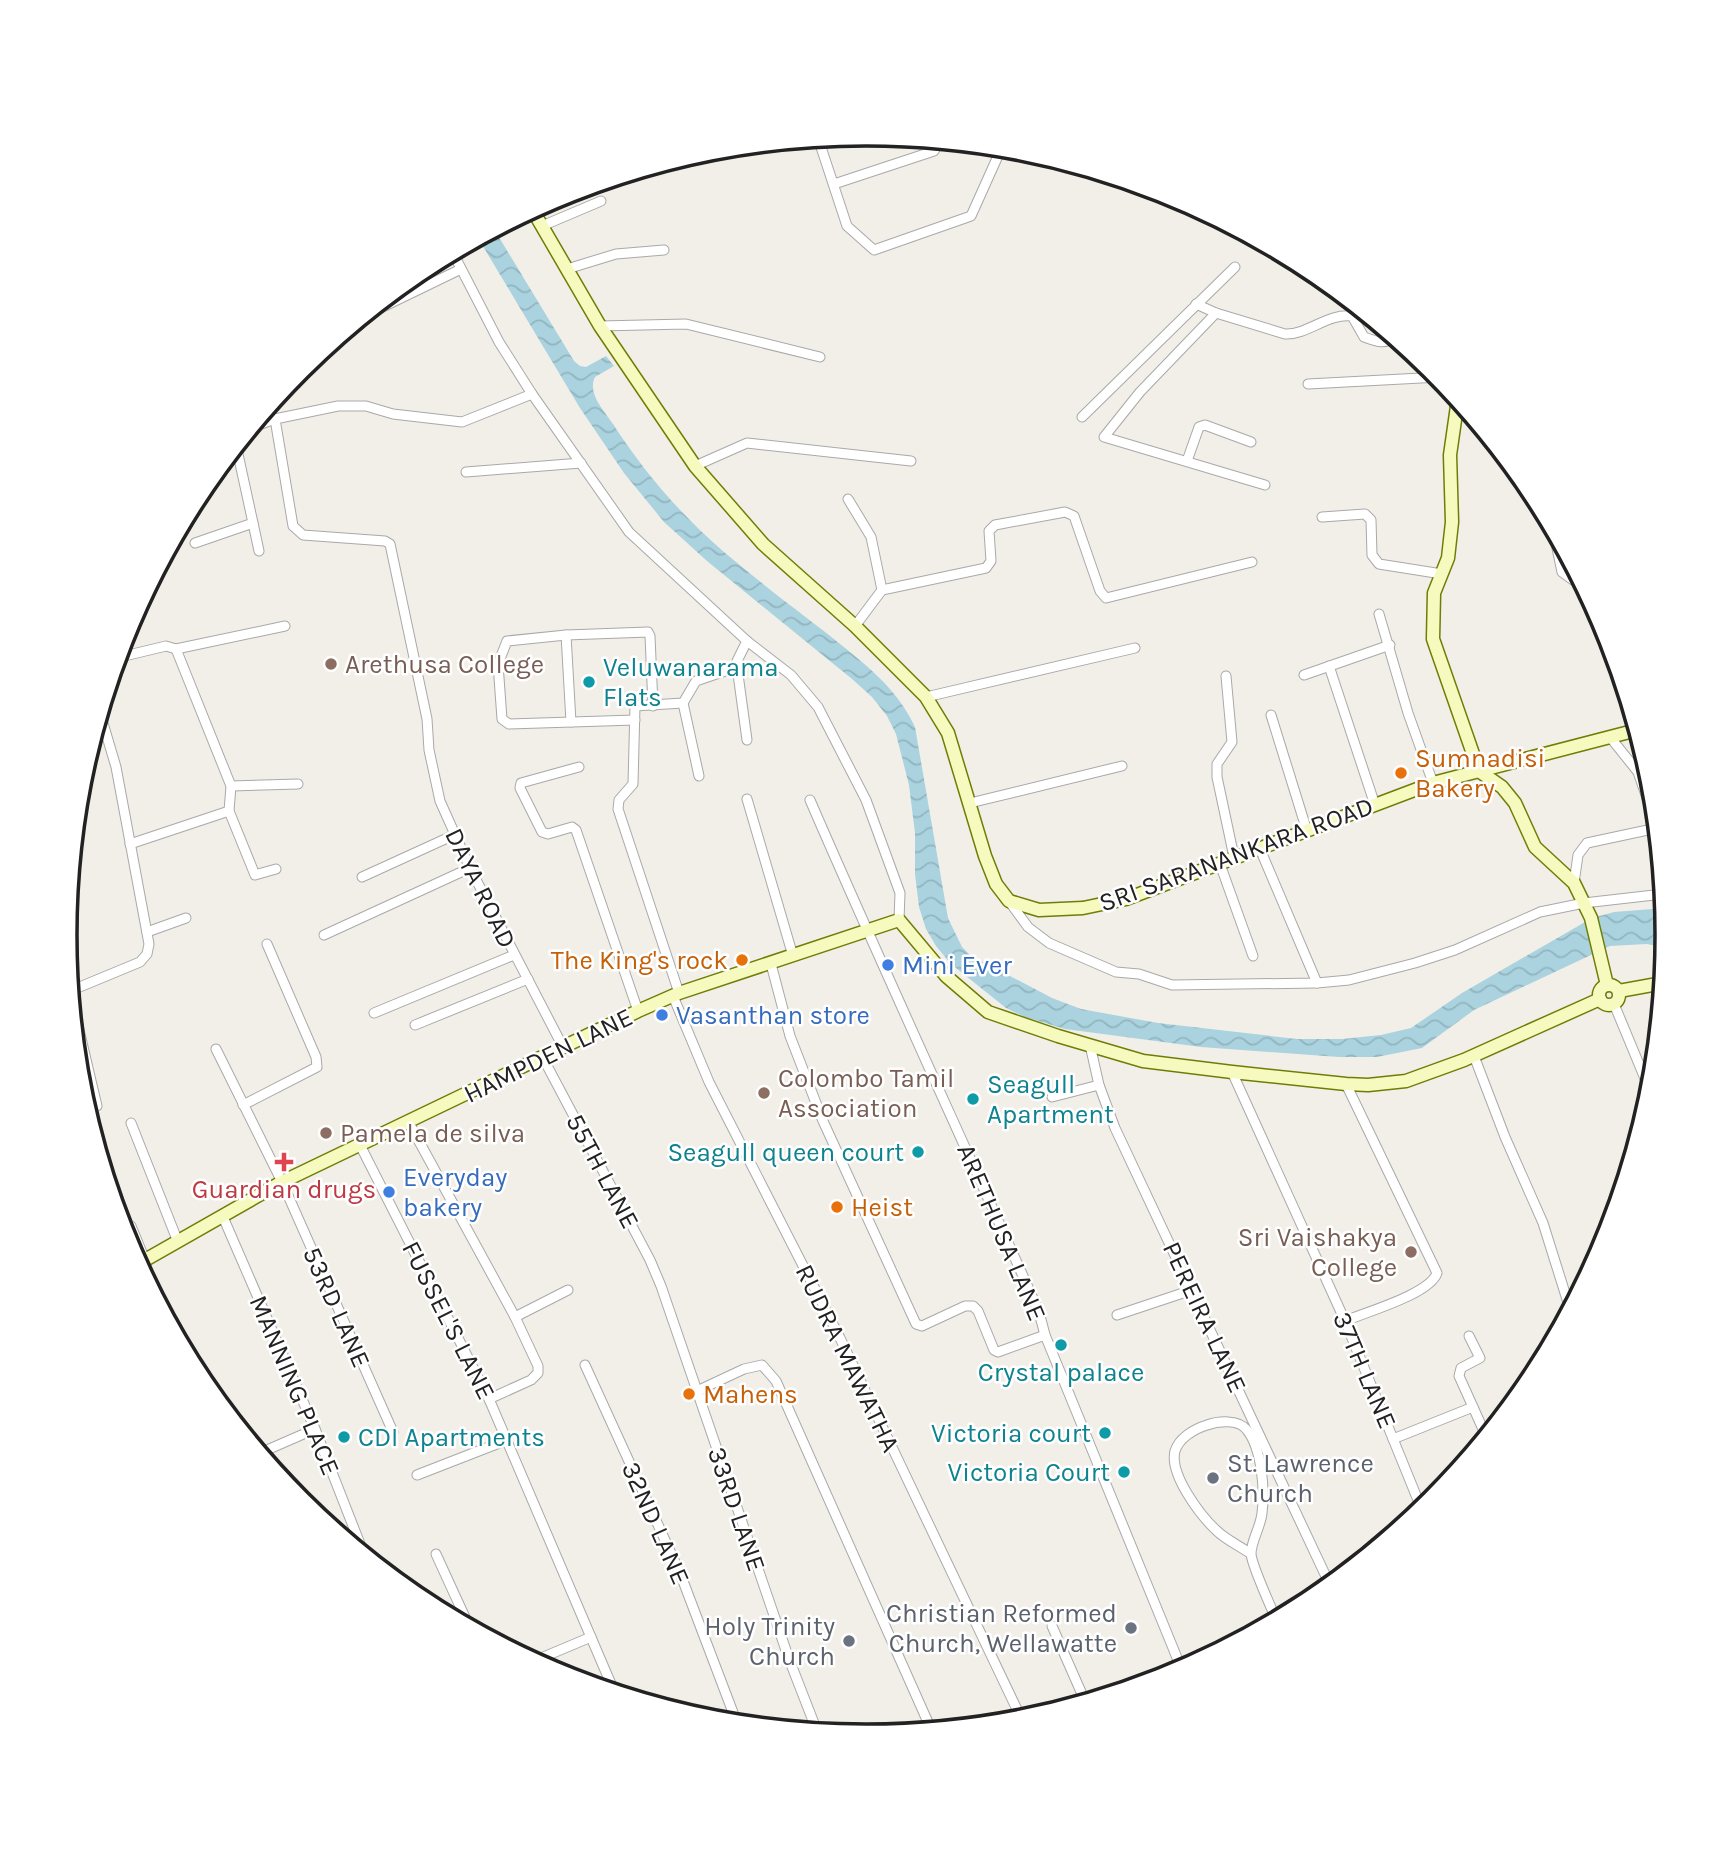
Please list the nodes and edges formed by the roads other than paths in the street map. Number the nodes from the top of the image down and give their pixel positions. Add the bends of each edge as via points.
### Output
1 (821, 147) edge
2 (935, 149) edge
3 (998, 157) edge
4 (834, 184) junction
5 (601, 201) dead end
6 (537, 218) edge
7 (542, 226) junction
8 (664, 250) dead end
9 (457, 260) edge
10 (1236, 267) dead end
11 (461, 269) junction
12 (567, 269) junction
13 (400, 298) edge
14 (1196, 304) junction
15 (1216, 313) junction
16 (600, 326) junction
17 (1387, 342) edge
18 (820, 357) dead end
19 (1425, 378) edge
20 (1308, 384) dead end
21 (532, 394) junction
22 (1456, 411) edge
23 (1082, 417) dead end
24 (275, 419) junction
25 (266, 422) edge
26 (1251, 442) dead end
27 (238, 456) edge
28 (911, 461) dead end
29 (1187, 461) junction
30 (581, 463) junction
31 (695, 466) junction
32 (466, 472) dead end
33 (1265, 485) dead end
34 (848, 499) dead end
35 (1322, 517) dead end
36 (253, 523) junction
37 (195, 543) dead end
38 (259, 551) dead end
39 (1559, 559) edge
40 (1252, 562) dead end
41 (1442, 574) junction
42 (1569, 577) edge
43 (882, 590) junction
44 (1379, 614) dead end
45 (285, 626) dead end
46 (855, 626) junction
47 (566, 635) junction
48 (747, 641) junction
49 (1390, 645) junction
50 (1135, 648) dead end
51 (176, 649) junction
52 (128, 656) edge
53 (1329, 666) junction
54 (737, 667) junction
55 (1304, 675) dead end
56 (1226, 677) dead end
57 (926, 696) junction
58 (683, 703) junction
59 (653, 706) junction
60 (1271, 715) dead end
61 (635, 720) junction
62 (571, 722) junction
63 (104, 728) edge
64 (1629, 732) edge
65 (1610, 737) junction
66 (747, 740) dead end
67 (1122, 766) dead end
68 (579, 767) dead end
69 (1479, 771) junction
70 (1638, 772) edge
71 (699, 776) dead end
72 (1433, 783) junction
73 (298, 784) dead end
74 (231, 786) junction
75 (747, 799) dead end
76 (810, 800) dead end
77 (970, 803) junction
78 (1375, 805) junction
79 (229, 811) junction
80 (1648, 830) edge
81 (1307, 831) junction
82 (454, 835) junction
83 (130, 844) junction
84 (1260, 849) junction
85 (1234, 857) junction
86 (1220, 864) junction
87 (470, 868) junction
88 (276, 869) dead end
89 (362, 877) dead end
90 (1574, 883) junction
91 (1653, 895) edge
92 (1009, 901) junction
93 (1584, 903) junction
94 (186, 918) dead end
95 (899, 920) junction
96 (147, 932) junction
97 (867, 932) junction
98 (324, 934) dead end
99 (267, 944) dead end
100 (514, 955) junction
101 (1253, 956) dead end
102 (793, 957) junction
103 (771, 964) junction
104 (528, 979) junction
105 (1317, 983) junction
106 (1607, 985) junction
107 (1653, 985) edge
108 (79, 990) edge
109 (1619, 991) junction
110 (676, 995) junction
111 (1600, 999) junction
112 (1614, 1004) junction
113 (638, 1011) junction
114 (374, 1013) dead end
115 (415, 1025) dead end
116 (1090, 1045) junction
117 (564, 1047) junction
118 (216, 1049) dead end
119 (1474, 1056) junction
120 (543, 1058) junction
121 (1232, 1072) junction
122 (1642, 1072) edge
123 (90, 1077) edge
124 (1346, 1084) junction
125 (1099, 1085) junction
126 (1052, 1097) dead end
127 (243, 1105) junction
128 (97, 1106) dead end
129 (131, 1123) dead end
130 (409, 1123) junction
131 (360, 1145) junction
132 (282, 1182) junction
133 (223, 1217) junction
134 (178, 1242) junction
135 (147, 1259) edge
136 (661, 1286) joint
137 (568, 1290) dead end
138 (1192, 1290) junction
139 (1566, 1297) edge
140 (1117, 1315) dead end
141 (515, 1317) junction
142 (1345, 1321) junction
143 (1045, 1335) junction
144 (1469, 1335) dead end
145 (585, 1365) dead end
146 (697, 1391) junction
147 (489, 1399) junction
148 (1473, 1407) junction
149 (1482, 1427) edge
150 (315, 1429) junction
151 (393, 1432) dead end
152 (1393, 1439) junction
153 (507, 1440) junction
154 (268, 1449) edge
155 (416, 1475) dead end
156 (1417, 1498) edge
157 (357, 1537) edge
158 (436, 1554) dead end
159 (1251, 1554) junction
160 (1325, 1575) edge
161 (1273, 1610) edge
162 (463, 1613) edge
163 (1052, 1626) dead end
164 (591, 1637) junction
165 (547, 1655) edge
166 (1177, 1659) edge
167 (610, 1681) edge
168 (1081, 1694) edge
169 (1017, 1709) edge
170 (733, 1712) edge
171 (927, 1721) edge
172 (813, 1722) edge

1 - 4 street
2 - 4 street
3 - 4 street via 971,216 873,250 847,226
5 - 7 street
6 - 7 street
7 - 12 street
8 - 12 street via 616,254
9 - 11 street
10 - 14 street
11 - 13 street
11 - 21 street
12 - 16 street
14 - 15 street
14 - 23 street
15 - 17 street via 1296,334 1326,320 1352,316 1364,337
15 - 29 street via 1104,437
16 - 18 street via 686,324
16 - 31 street
19 - 20 street
21 - 24 street via 462,422 366,406 338,406
21 - 30 street
22 - 41 street via 1450,455 1452,522
24 - 25 street
24 - 82 street, DAYA ROAD via 293,526 303,535 390,544 440,801
26 - 29 street via 1205,425 1199,427
27 - 36 street
28 - 31 street via 747,443
29 - 33 street
30 - 32 street
30 - 48 street via 629,532
31 - 46 street via 762,544
34 - 43 street via 871,537
35 - 41 street via 1365,514 1371,520 1372,555 1379,564
36 - 37 street
36 - 38 street
39 - 42 street via 1562,572
40 - 43 street via 1106,598 1074,516 1065,512 995,525 989,531 991,561 986,568
41 - 69 street via 1434,593 1433,639
43 - 46 street
44 - 49 street
45 - 51 street
46 - 57 street
47 - 59 street via 648,632
47 - 62 street
47 - 62 street via 508,641 498,664 502,719 509,723
48 - 54 street
48 - 95 street via 790,675 818,707 866,800 900,893
49 - 53 street
49 - 72 street
50 - 57 street
51 - 52 street via 166,646
51 - 74 street
53 - 55 street
53 - 78 street
54 - 58 street via 696,681
54 - 66 street
56 - 85 street via 1232,742 1217,764 1217,777
57 - 77 street via 948,733
58 - 59 street
58 - 71 street
59 - 61 street via 635,706
60 - 81 street
61 - 62 street
61 - 110 street, RUDRA MAWATHA via 633,784 619,800 618,809
63 - 83 street
64 - 65 street, SRI SARANANKARA ROAD
65 - 69 street, SRI SARANANKARA ROAD
65 - 70 street
67 - 77 street
68 - 113 street via 521,783 520,788 542,832 576,830
69 - 72 street, SRI SARANANKARA ROAD
69 - 90 street via 1502,787 1515,803 1535,847
72 - 78 street, SRI SARANANKARA ROAD
73 - 74 street
74 - 79 street
75 - 102 street
76 - 97 street, ARETHUSA LANE
77 - 92 street via 996,884
78 - 81 street, SRI SARANANKARA ROAD
79 - 83 street
79 - 88 street via 255,875
80 - 90 street via 1587,843 1578,855
81 - 84 street, SRI SARANANKARA ROAD
82 - 87 street, DAYA ROAD
82 - 89 street
83 - 96 street
84 - 85 street, SRI SARANANKARA ROAD
84 - 105 street
85 - 86 street, SRI SARANANKARA ROAD
86 - 92 street, SRI SARANANKARA ROAD via 1126,899 1083,908 1039,910
86 - 101 street
87 - 98 street
87 - 100 street, DAYA ROAD
90 - 93 street
91 - 93 street
92 - 105 street via 1028,927 1049,943 1116,972 1172,985
93 - 105 street via 1540,912 1415,963
93 - 106 street
94 - 96 street
95 - 97 street, HAMPDEN LANE
95 - 116 street via 946,976 988,1012
96 - 108 street via 147,954 140,962
97 - 102 street, HAMPDEN LANE
97 - 143 street, ARETHUSA LANE via 950,1110
99 - 127 street via 317,1067
100 - 104 street, DAYA ROAD
100 - 114 street
102 - 103 street, HAMPDEN LANE
103 - 110 street, HAMPDEN LANE
103 - 143 street via 790,1036 823,1121 916,1324 922,1326 973,1306 998,1352
104 - 115 street
104 - 117 street, DAYA ROAD
106 - 109 street
106 - 111 street via 1600,990
107 - 109 street
109 - 112 street
110 - 113 street, HAMPDEN LANE
110 - 169 street, RUDRA MAWATHA via 709,1082 840,1338
111 - 112 street
111 - 119 street
112 - 122 street
113 - 117 street, HAMPDEN LANE
116 - 121 street via 1143,1061
116 - 125 street, PEREIRA LANE
117 - 120 street, HAMPDEN LANE
118 - 127 street, 53RD LANE
119 - 124 street via 1406,1081
119 - 139 street via 1543,1223
120 - 130 street, HAMPDEN LANE
120 - 136 street, 55TH LANE
121 - 124 street
121 - 142 street, 37TH LANE
123 - 128 street
124 - 142 street via 1437,1273 1420,1290
125 - 126 street
125 - 138 street, PEREIRA LANE
127 - 132 street, 53RD LANE
129 - 134 street
130 - 131 street, HAMPDEN LANE
130 - 141 street
131 - 132 street, HAMPDEN LANE
131 - 147 street, FUSSEL'S LANE
132 - 133 street, HAMPDEN LANE
132 - 151 street, 53RD LANE
133 - 134 street, HAMPDEN LANE
133 - 150 street, MANNING PLACE
134 - 135 street, HAMPDEN LANE
136 - 146 street, 33RD LANE
137 - 141 street
138 - 140 street
138 - 160 street, PEREIRA LANE
141 - 147 street via 538,1373
142 - 152 street, 37TH LANE
143 - 166 street, ARETHUSA LANE
144 - 148 street via 1480,1358 1461,1368 1459,1376
145 - 170 street, 32ND LANE via 680,1573
146 - 171 street via 744,1368 762,1365 776,1381
146 - 172 street, 33RD LANE
147 - 153 street, FUSSEL'S LANE
148 - 149 street
148 - 152 street, 37TH LANE
150 - 154 street
150 - 157 street, MANNING PLACE
152 - 156 street
153 - 155 street
153 - 164 street, FUSSEL'S LANE
158 - 162 street
159 - 159 street via 1262,1515 1262,1479 1247,1429 1238,1423 1216,1422 1193,1430 1174,1456 1182,1483 1217,1532
159 - 161 street
163 - 168 street
164 - 165 street
164 - 167 street, FUSSEL'S LANE

